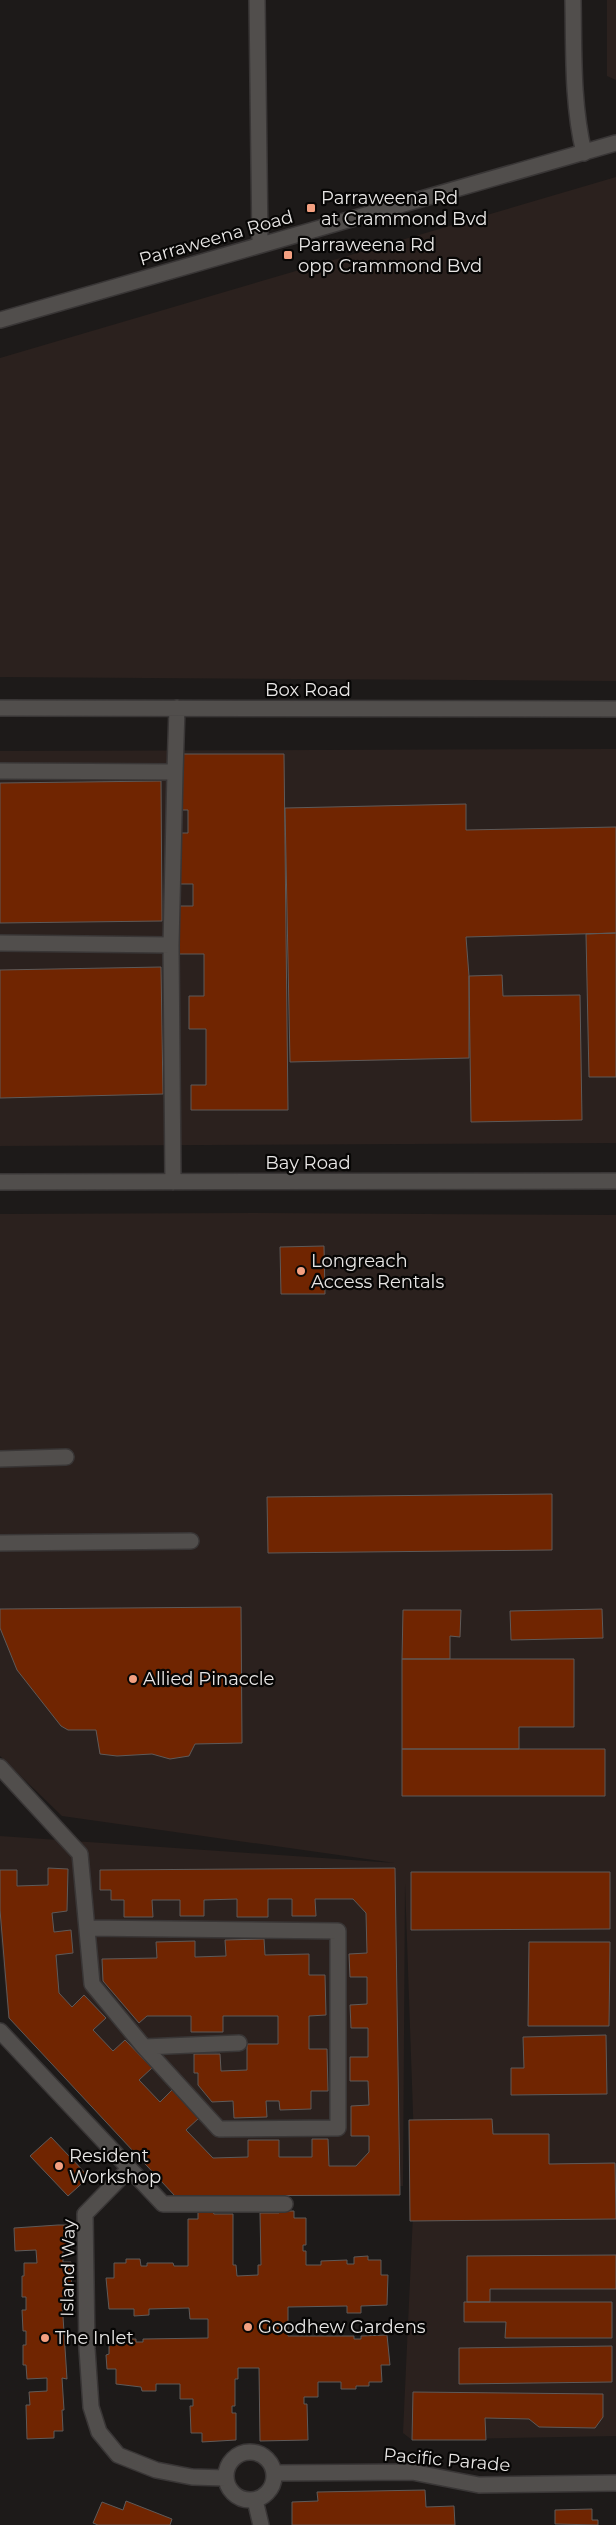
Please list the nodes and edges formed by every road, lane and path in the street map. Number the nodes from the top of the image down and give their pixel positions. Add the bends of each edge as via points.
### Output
1 (258, 0) edge
2 (573, 0) edge
3 (616, 143) edge
4 (584, 153) junction
5 (260, 245) junction
6 (0, 320) edge
7 (0, 708) edge
8 (177, 708) junction
9 (616, 709) edge
10 (0, 771) edge
11 (175, 772) junction
12 (0, 943) edge
13 (171, 945) junction
14 (616, 1181) edge
15 (0, 1182) edge
16 (173, 1182) junction
17 (66, 1457) dead end
18 (0, 1459) edge
19 (191, 1541) dead end
20 (0, 1543) edge
21 (0, 1767) edge
22 (87, 1928) junction
23 (3, 2039) edge
24 (239, 2043) dead end
25 (144, 2047) junction
26 (129, 2170) junction
27 (285, 2204) dead end
28 (274, 2473) junction
29 (226, 2478) junction
30 (616, 2484) edge
31 (254, 2500) junction
32 (261, 2525) edge

1 - 5 street
2 - 4 street via 575,100
3 - 4 street, Parraweena Road
4 - 5 street, Parraweena Road
5 - 6 street, Parraweena Road
7 - 8 street, Box Road
8 - 9 street, Box Road
8 - 11 street
10 - 11 street
11 - 13 street
12 - 13 street
13 - 16 street
14 - 16 street, Bay Road
15 - 16 street, Bay Road
17 - 18 street
19 - 20 street
21 - 22 street via 80,1854
22 - 25 street via 92,1984
22 - 25 street via 338,1932 338,2128 219,2129
23 - 26 street
24 - 25 street
26 - 27 street via 163,2204
26 - 29 street, Island Way via 85,2214 91,2407 99,2432 118,2455 156,2470 192,2477
28 - 29 street via 266,2457 248,2451 231,2460
28 - 30 street, Pacific Parade via 412,2472 479,2485
28 - 31 street via 272,2488
29 - 31 street via 238,2497
31 - 32 street

